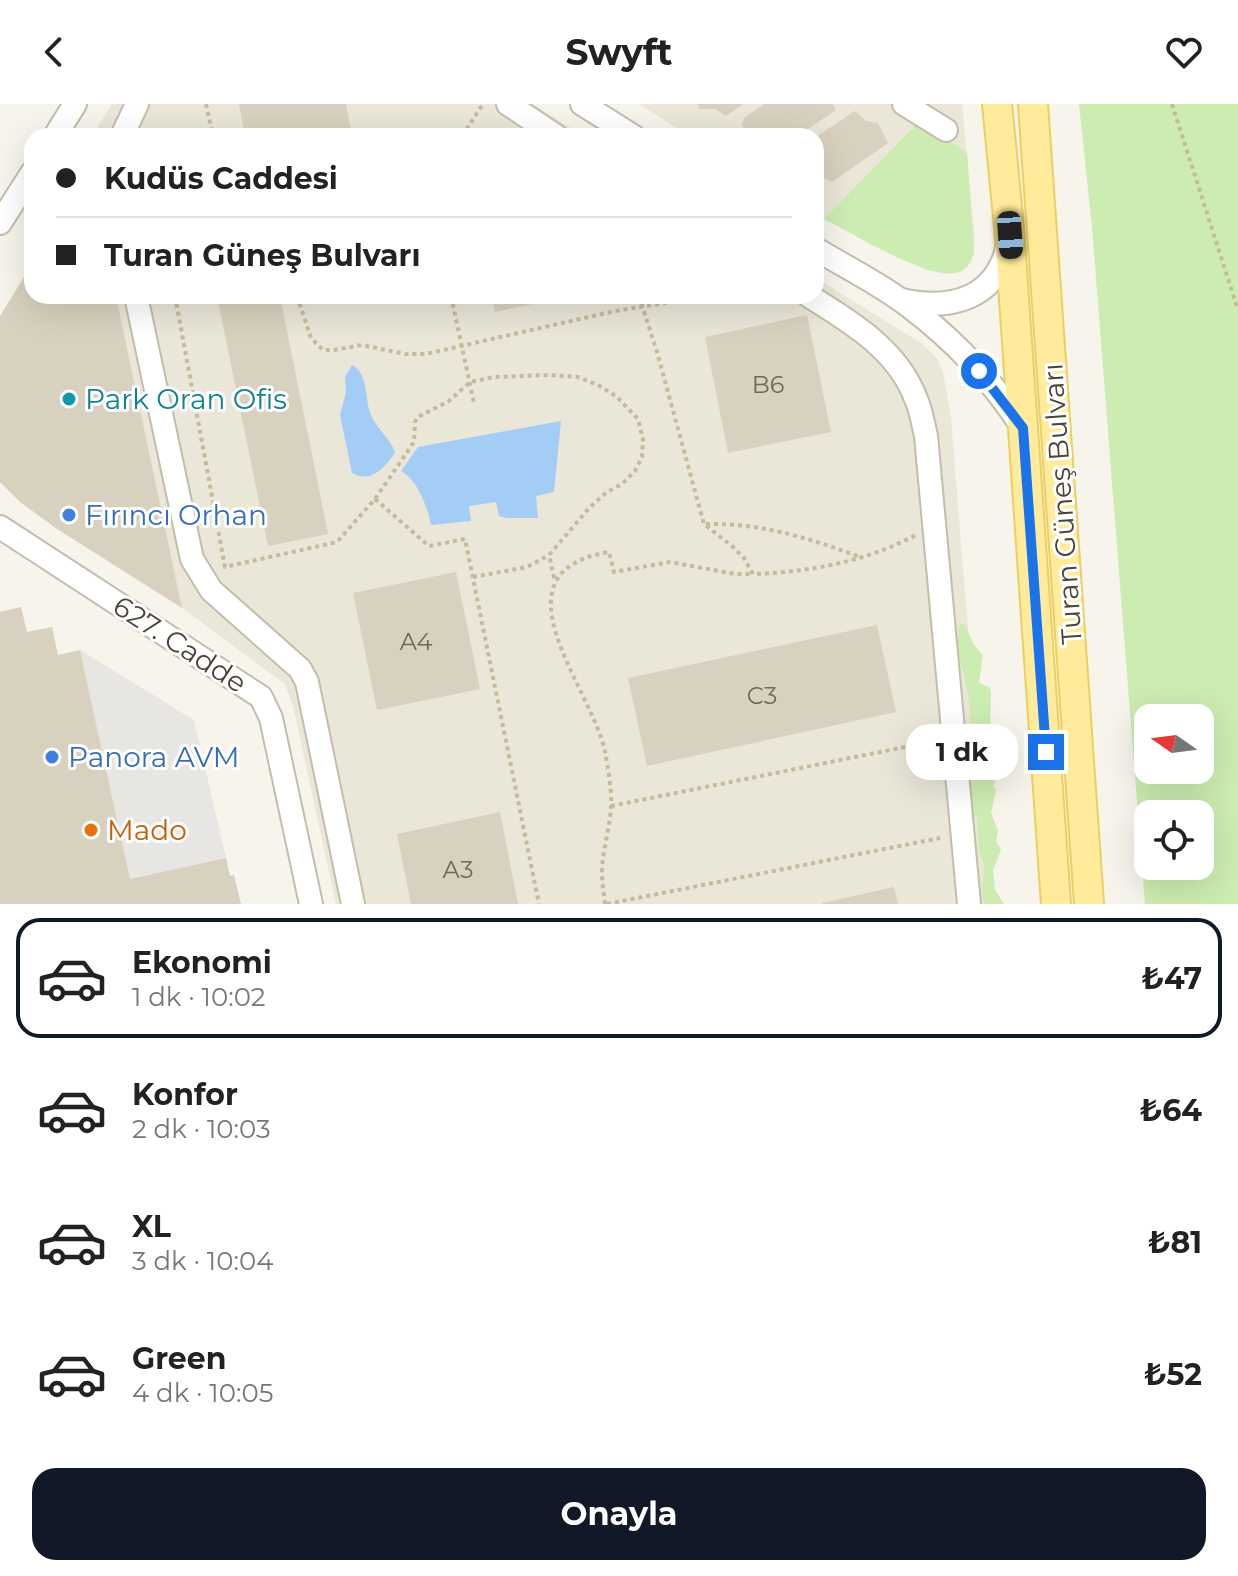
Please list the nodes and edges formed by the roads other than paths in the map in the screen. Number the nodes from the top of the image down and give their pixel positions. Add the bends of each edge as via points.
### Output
1 (75, 104) edge
2 (137, 104) edge
3 (508, 104) edge
4 (582, 104) edge
5 (904, 104) edge
6 (996, 108) edge
7 (1035, 109) edge
8 (60, 128) edge
9 (126, 128) edge
10 (544, 128) edge
11 (620, 128) edge
12 (946, 130) dead end
13 (24, 186) edge
14 (0, 223) edge
15 (1010, 235) junction
16 (824, 254) edge
17 (900, 299) junction
18 (138, 304) edge
19 (821, 304) edge
20 (1023, 428) junction
21 (0, 527) edge
22 (311, 904) edge
23 (353, 904) edge
24 (969, 904) edge
25 (1056, 904) edge
26 (1089, 904) edge

1 - 8 street
2 - 9 street
3 - 10 street
4 - 11 street
5 - 12 street
6 - 15 main road, Turan Güneş Bulvarı
7 - 26 main road, Turan Güneş Bulvarı
13 - 14 street
15 - 17 street via 998,273 974,295 939,303
15 - 20 main road, Turan Güneş Bulvarı
16 - 17 street
17 - 20 street via 962,352
18 - 23 street via 192,559 211,590 300,669 307,682
19 - 24 street via 876,342 902,370 926,436
20 - 25 main road, Turan Güneş Bulvarı
21 - 22 street, 627. Cadde via 261,697 271,718

